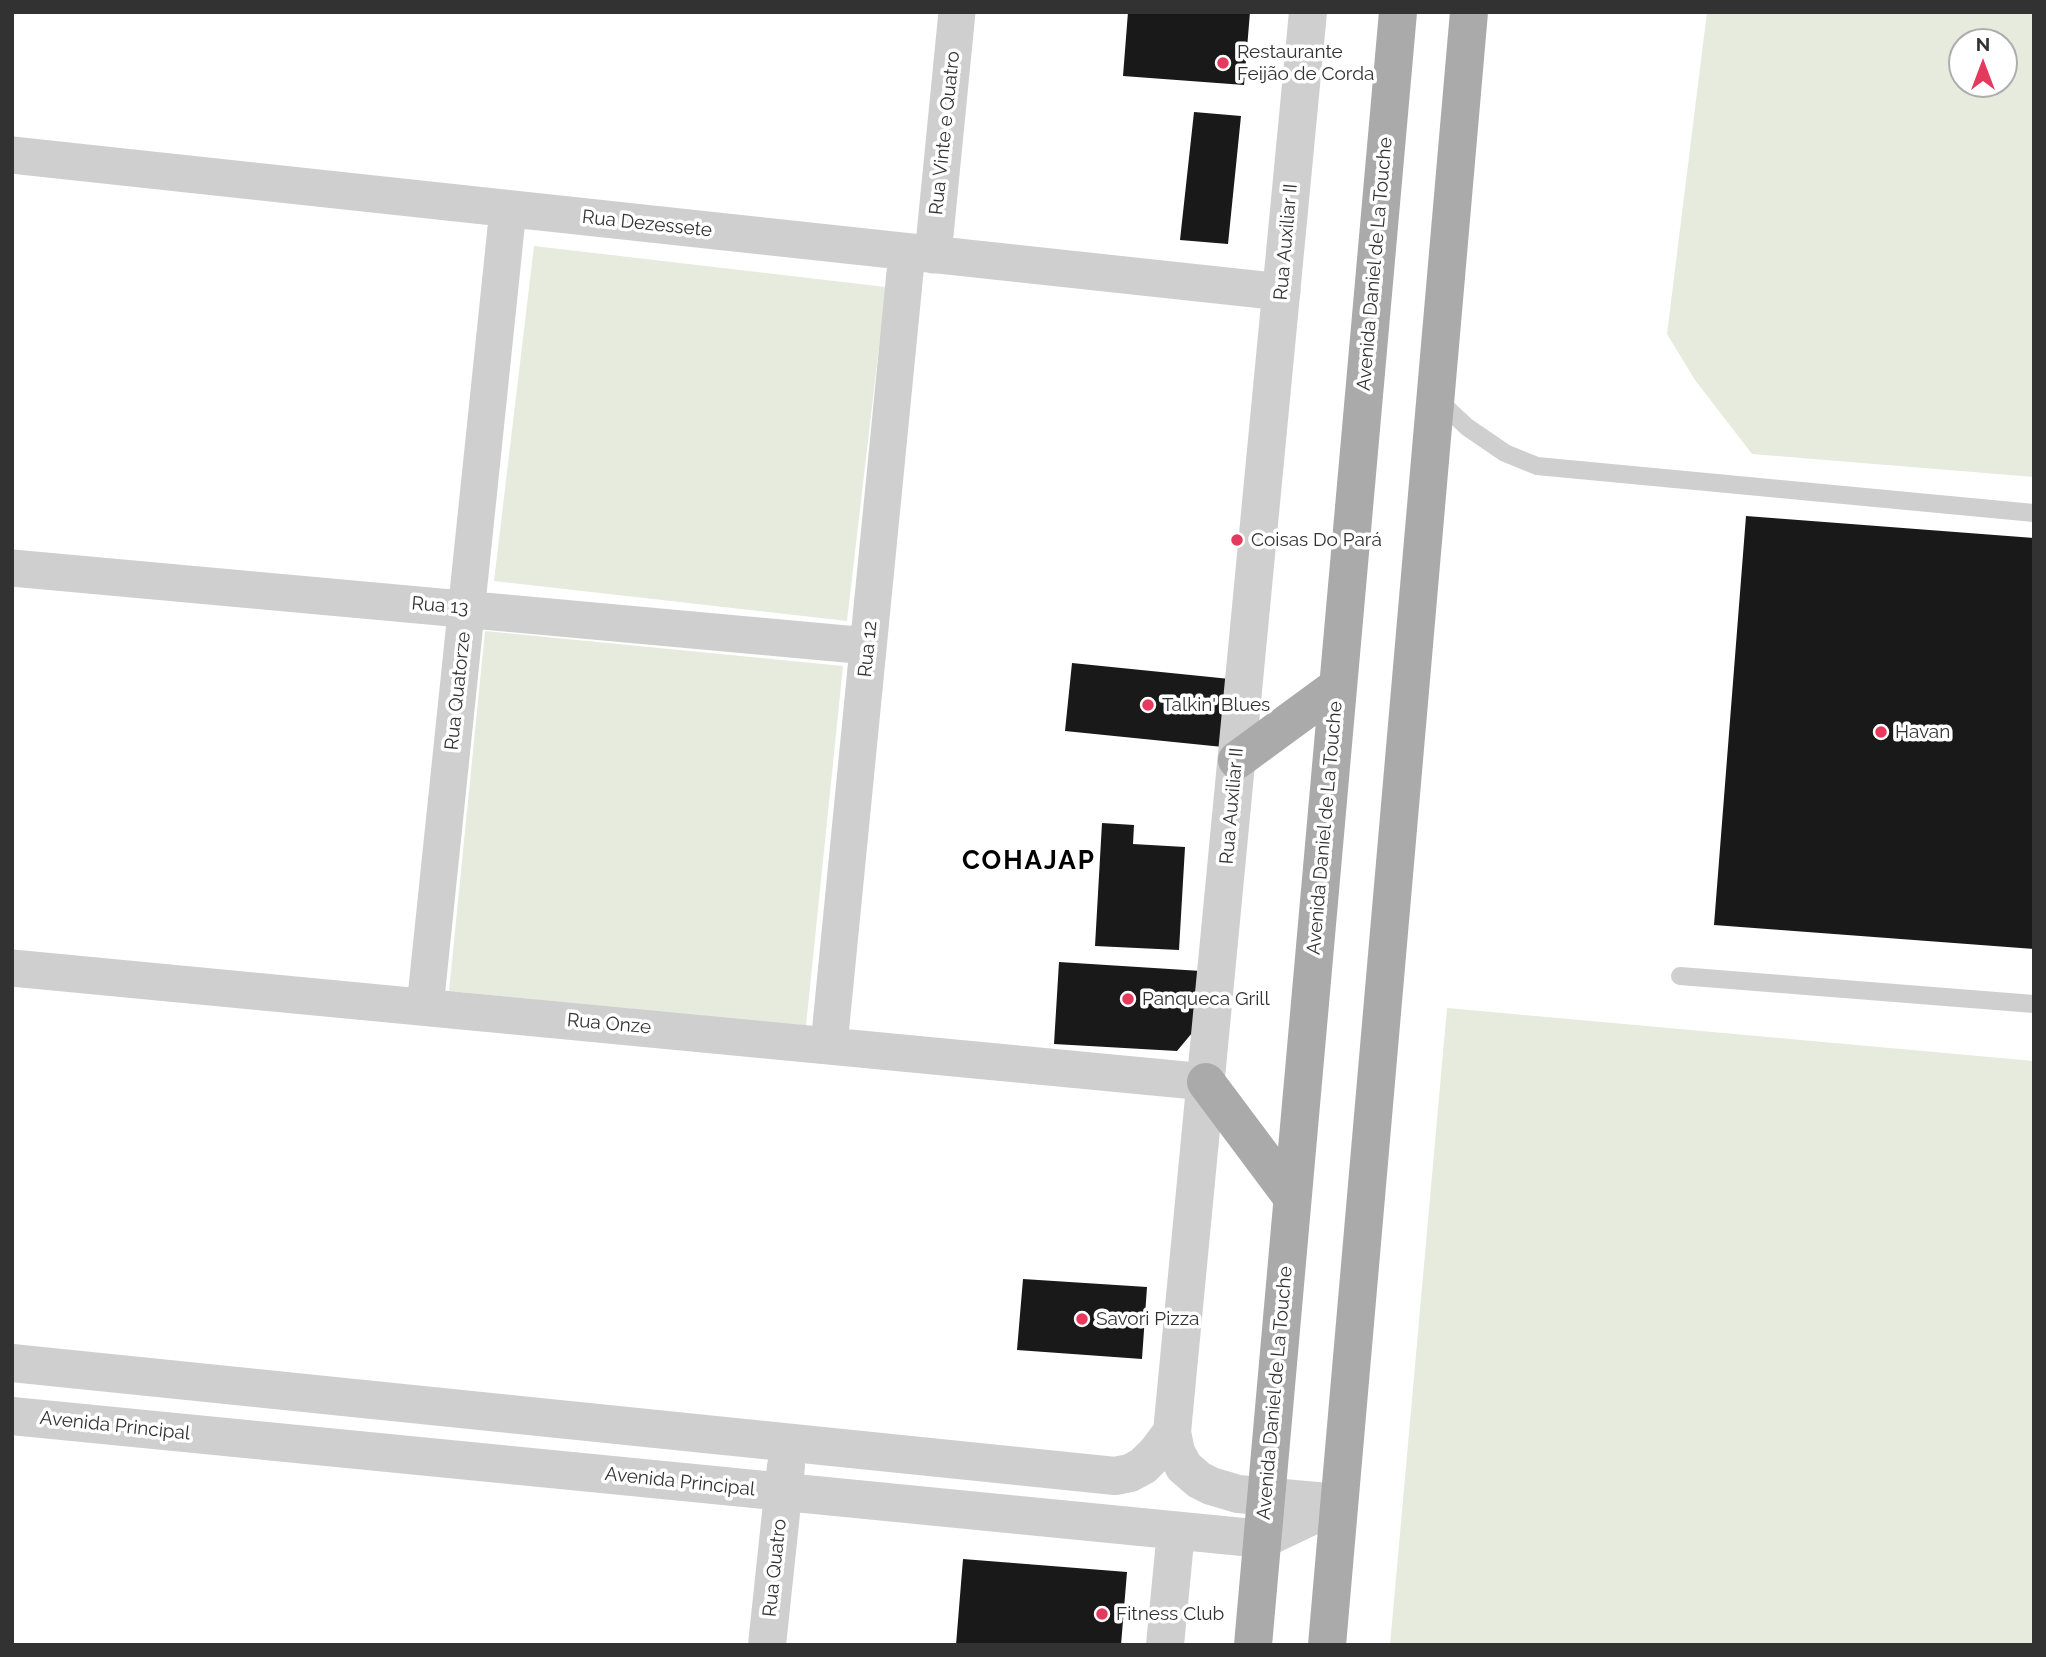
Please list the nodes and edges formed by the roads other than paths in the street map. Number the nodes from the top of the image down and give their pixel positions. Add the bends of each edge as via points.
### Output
1 (957, 12) edge
2 (1308, 12) edge
3 (1398, 12) edge
4 (1469, 12) edge
5 (12, 155) edge
6 (508, 209) junction
7 (920, 253) junction
8 (1282, 292) junction
9 (1436, 398) junction
10 (2034, 513) edge
11 (12, 568) edge
12 (466, 609) junction
13 (868, 646) junction
14 (1338, 686) junction
15 (1237, 760) junction
16 (12, 968) edge
17 (1680, 976) dead end
18 (2034, 1004) edge
19 (425, 1007) junction
20 (829, 1045) junction
21 (1206, 1082) junction
22 (1292, 1197) junction
23 (12, 1363) edge
24 (12, 1416) edge
25 (1172, 1432) junction
26 (788, 1444) junction
27 (783, 1492) junction
28 (1266, 1497) junction
29 (1339, 1503) junction
30 (1176, 1531) junction
31 (1263, 1539) junction
32 (767, 1645) edge
33 (1164, 1645) edge
34 (1253, 1645) edge
35 (1328, 1645) edge

1 - 7 street, Rua Vinte e Quatro
2 - 8 street, Rua Auxiliar II
3 - 14 main road, Avenida Daniel de La Touche
4 - 9 main road
5 - 6 street, Rua Dezessete
6 - 7 street, Rua Dezessete
6 - 12 street, Rua Quatorze
7 - 8 street, Rua Dezessete
7 - 13 street, Rua 12
8 - 15 street, Rua Auxiliar II
9 - 10 lane via 1505,453 1538,466
9 - 29 main road
11 - 12 street, Rua 13
12 - 13 street, Rua 13
12 - 19 street, Rua Quatorze
13 - 20 street, Rua 12
14 - 15 main road
14 - 22 main road, Avenida Daniel de La Touche
15 - 21 street, Rua Auxiliar II
16 - 19 street, Rua Onze
17 - 18 lane
19 - 20 street, Rua Onze
20 - 21 street, Rua Onze
21 - 22 main road
21 - 25 street, Rua Auxiliar II
22 - 28 main road, Avenida Daniel de La Touche
23 - 26 street
24 - 27 street, Avenida Principal
25 - 26 street via 1143,1466 1115,1476
25 - 28 street, Rua Auxiliar II via 1180,1461 1199,1480 1223,1491
26 - 27 street, Rua Quatro
27 - 30 street, Avenida Principal
27 - 32 street, Rua Quatro
28 - 29 street, Rua Auxiliar II
28 - 31 main road, Avenida Daniel de La Touche
29 - 31 street
29 - 35 main road
30 - 31 street, Avenida Principal
30 - 33 street
31 - 34 main road, Avenida Daniel de La Touche

